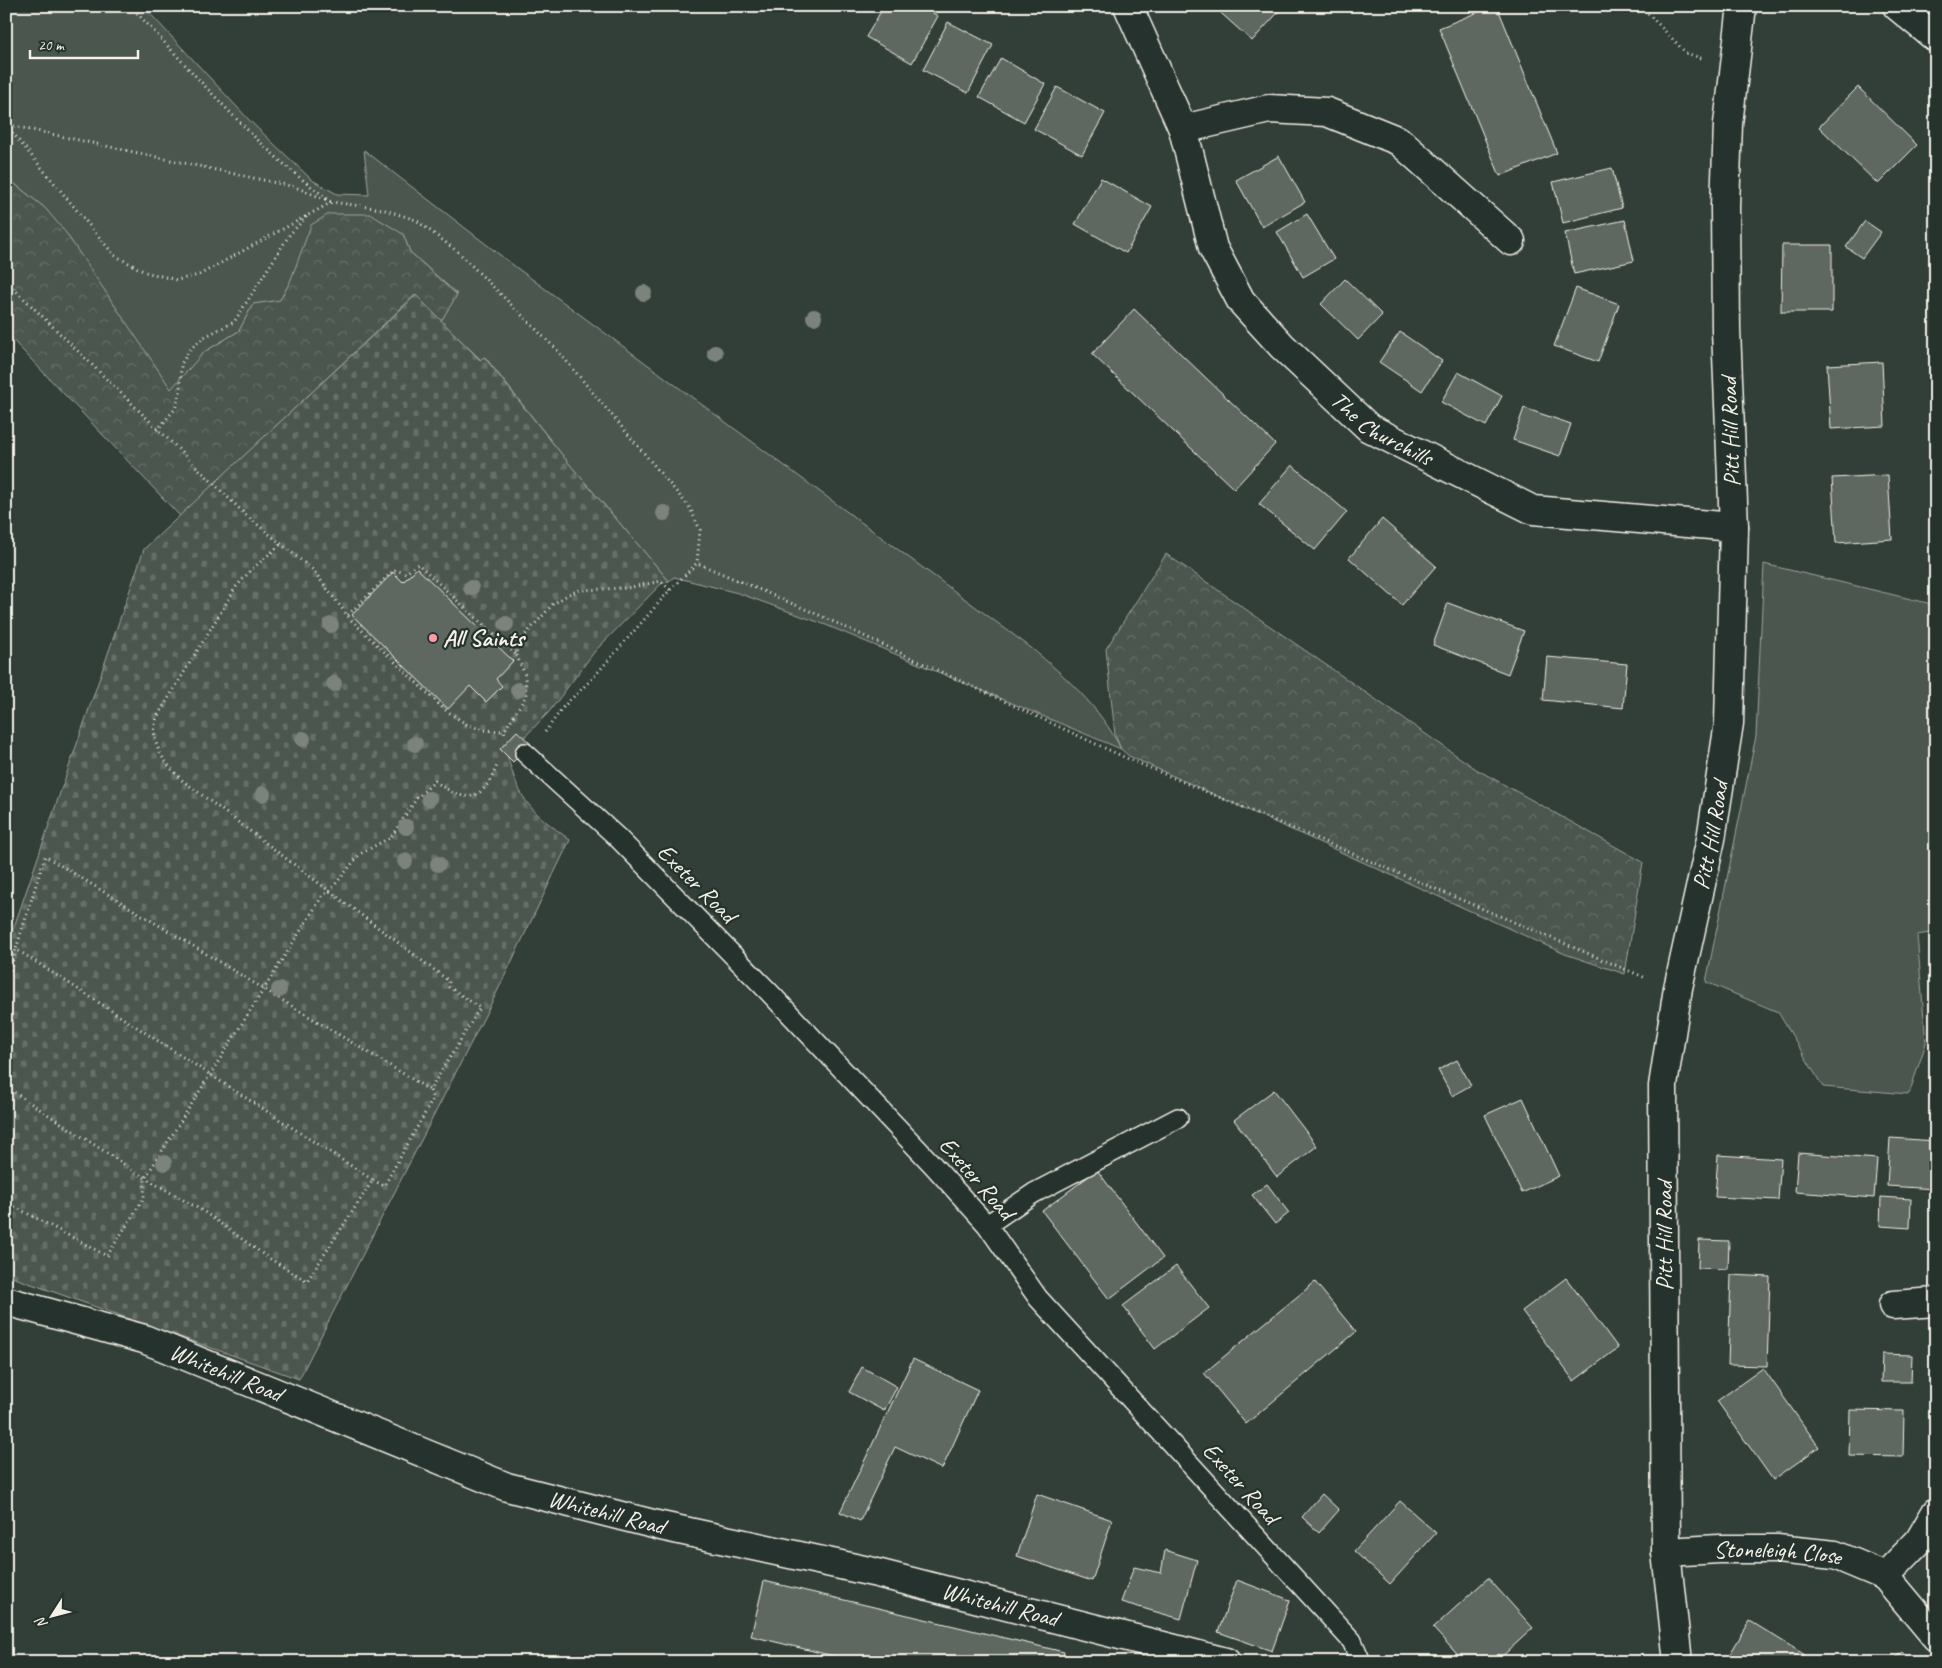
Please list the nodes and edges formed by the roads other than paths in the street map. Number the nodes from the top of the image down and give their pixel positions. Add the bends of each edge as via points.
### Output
1 (1128, 6) edge
2 (1742, 6) edge
3 (1897, 6) edge
4 (1936, 38) edge
5 (1184, 129) junction
6 (1512, 240) dead end
7 (1734, 527) junction
8 (525, 753) road end
9 (1178, 1118) dead end
10 (987, 1225) junction
11 (6, 1301) edge
12 (1936, 1302) edge
13 (1893, 1305) dead end
14 (1936, 1512) edge
15 (1666, 1552) junction
16 (1885, 1576) junction
17 (1936, 1637) edge
18 (1226, 1662) edge
19 (1362, 1662) edge
20 (1678, 1662) edge

1 - 5 street, The Churchills
2 - 7 street, Pitt Hill Road via 1733,68 1725,206
3 - 4 street
5 - 6 street via 1269,109 1327,112 1399,141
5 - 7 street, The Churchills via 1213,248 1241,301 1282,346 1370,428 1533,510
7 - 15 street, Pitt Hill Road via 1729,724 1711,839 1678,988 1663,1086
8 - 10 lane, Exeter Road via 617,837 768,990
9 - 10 lane via 1034,1194
10 - 19 lane, Exeter Road via 1038,1298 1352,1641
11 - 18 street, Whitehill Road via 144,1339 507,1487 661,1526 873,1572
12 - 13 street
14 - 16 street via 1919,1541
15 - 16 street, Stoneleigh Close via 1777,1549 1835,1555
15 - 20 street, Pitt Hill Road
16 - 17 street, Stoneleigh Close

